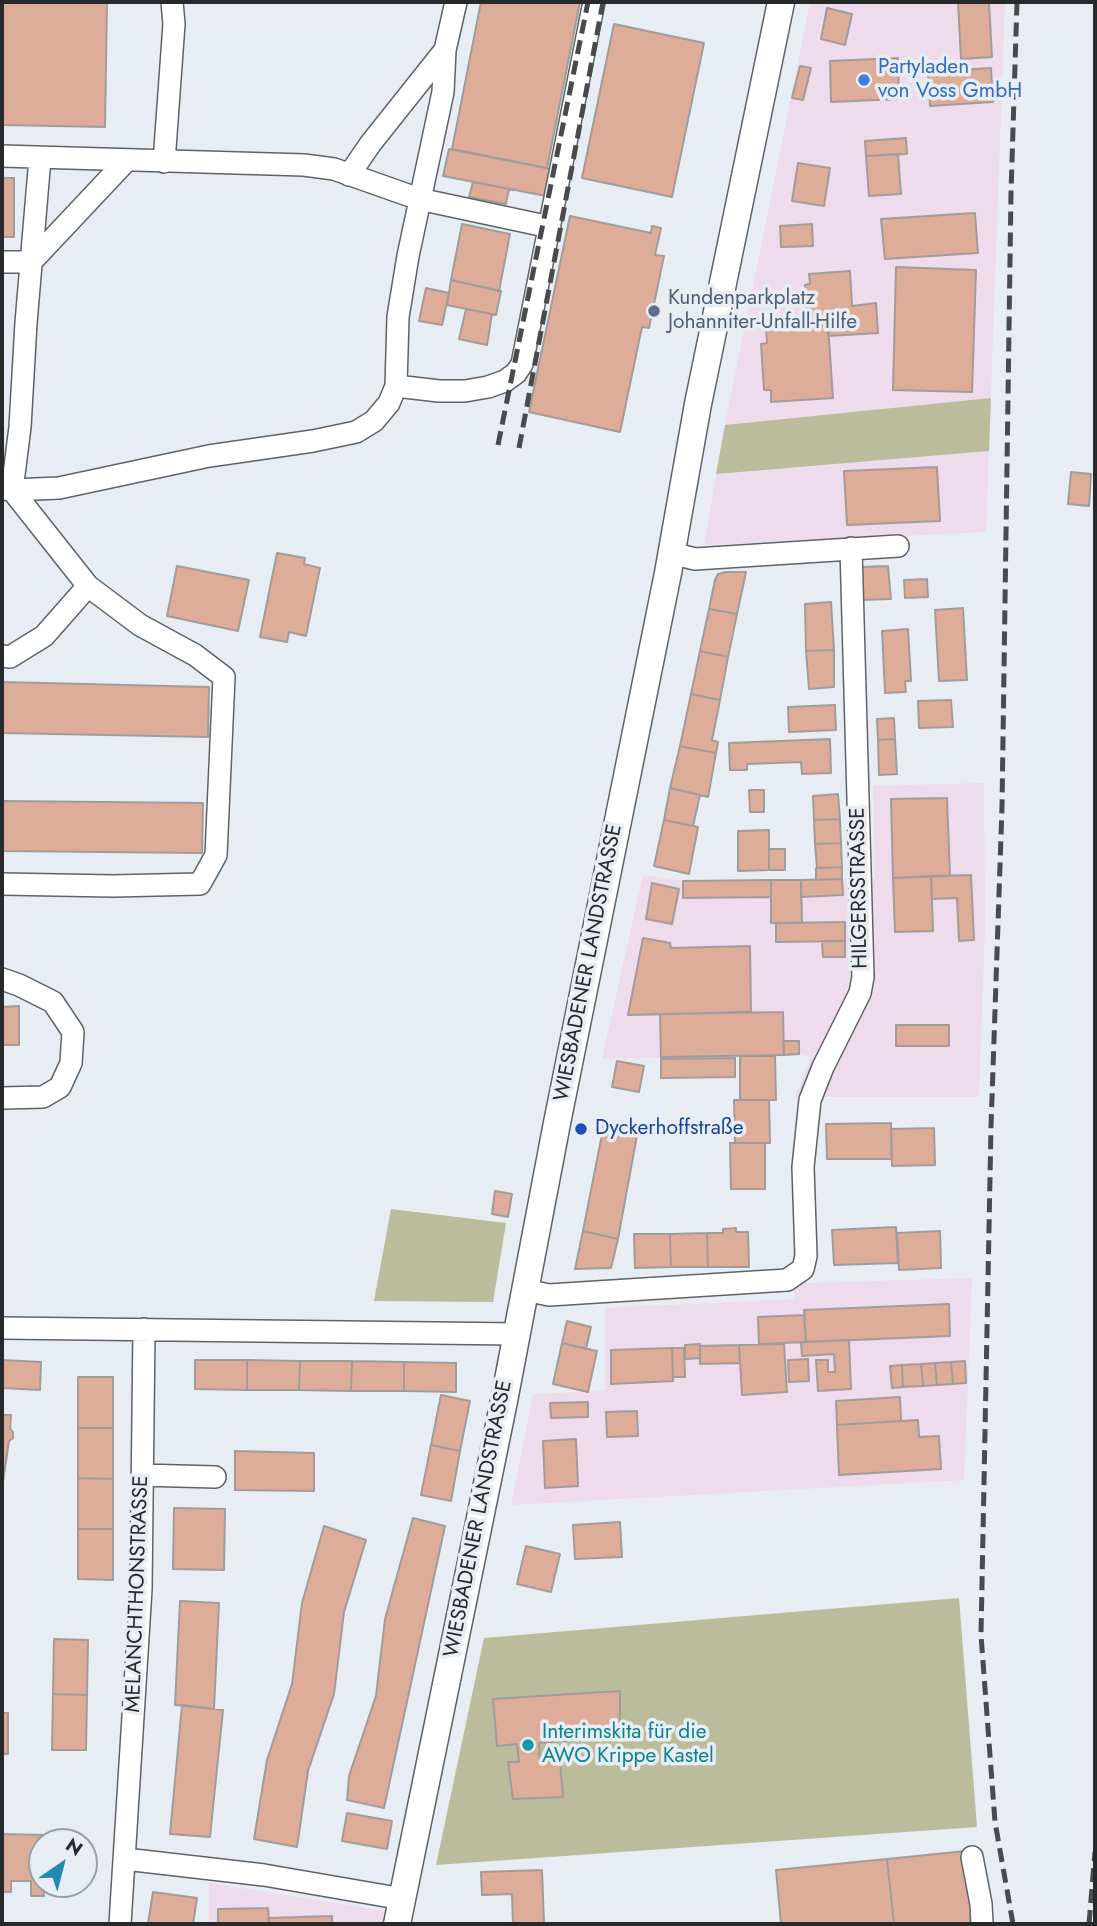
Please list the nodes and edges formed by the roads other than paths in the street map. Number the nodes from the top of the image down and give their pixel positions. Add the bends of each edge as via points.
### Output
1 (172, 2) edge
2 (456, 2) edge
3 (594, 2) edge
4 (781, 2) edge
5 (445, 50) junction
6 (2, 156) edge
7 (40, 158) junction
8 (126, 160) junction
9 (164, 162) junction
10 (349, 175) junction
11 (419, 199) junction
12 (551, 227) junction
13 (32, 261) junction
14 (2, 262) edge
15 (396, 386) junction
16 (7, 490) edge
17 (898, 546) dead end
18 (851, 548) junction
19 (671, 553) junction
20 (88, 586) junction
21 (2, 656) edge
22 (2, 884) edge
23 (2, 979) edge
24 (2, 1098) edge
25 (525, 1290) junction
26 (2, 1328) edge
27 (144, 1329) junction
28 (517, 1334) junction
29 (142, 1475) junction
30 (215, 1477) dead end
31 (972, 1857) dead end
32 (125, 1859) junction
33 (403, 1899) junction
34 (120, 1924) edge
35 (397, 1924) edge
36 (982, 1924) edge

1 - 9 street
2 - 5 street
3 - 12 street
4 - 19 main road, WIESBADENER LANDSTRASSE
5 - 10 street
5 - 11 street via 443,92
6 - 7 street
7 - 8 street
7 - 13 street
8 - 9 street
8 - 13 street
9 - 10 street via 304,165
10 - 11 street
11 - 12 street
11 - 15 street via 398,317
12 - 15 street via 526,355 516,373 505,381 465,391
13 - 14 street
13 - 16 street via 20,427
15 - 16 street via 374,421 356,432 209,456 59,488
16 - 20 street
17 - 18 street
18 - 19 street via 695,559
18 - 25 street, HILGERSSTRASSE via 863,977 860,993 810,1100 803,1167 803,1269 787,1280 549,1295
19 - 25 main road, WIESBADENER LANDSTRASSE
20 - 21 street via 44,636 10,657
20 - 22 street via 139,625 195,654 224,677 216,855 200,884
23 - 24 street via 52,1002 73,1032 71,1062 60,1087 43,1097
25 - 28 main road, WIESBADENER LANDSTRASSE
26 - 27 street
27 - 28 street
27 - 29 street, MELANCHTHONSTRASSE
28 - 33 main road, WIESBADENER LANDSTRASSE
29 - 30 street
29 - 32 street, MELANCHTHONSTRASSE via 141,1589
31 - 36 street
32 - 33 street via 264,1875
32 - 34 street, MELANCHTHONSTRASSE
33 - 35 main road, WIESBADENER LANDSTRASSE

